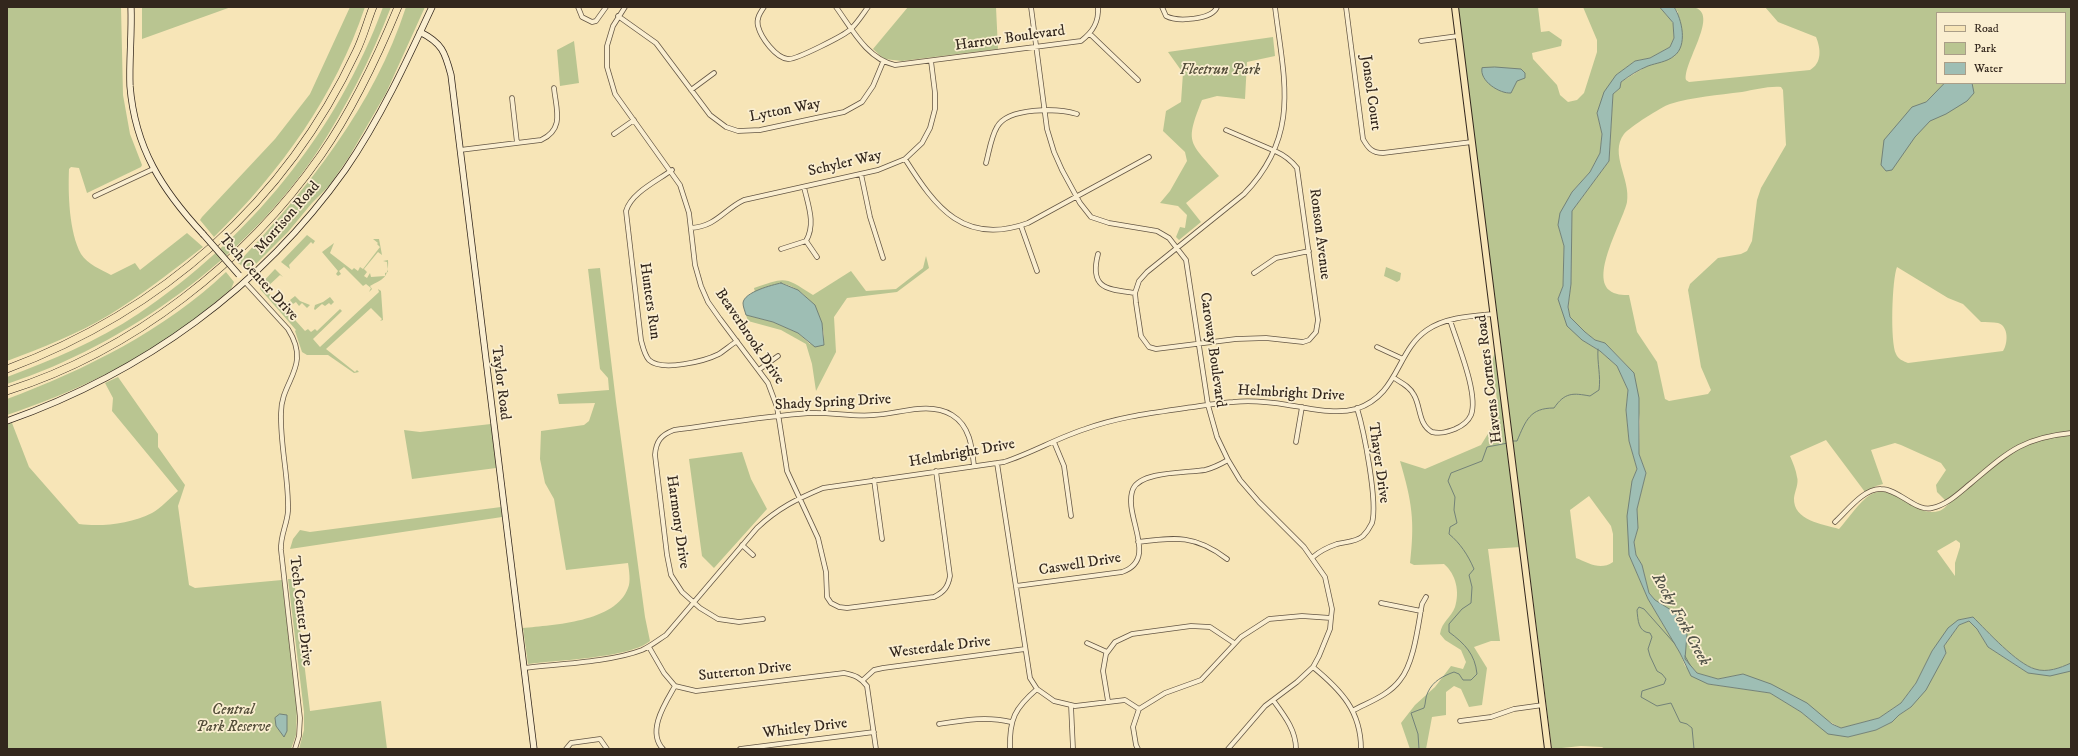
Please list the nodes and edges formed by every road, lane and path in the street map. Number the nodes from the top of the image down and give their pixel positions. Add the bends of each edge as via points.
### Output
1 (131, 7) edge
2 (373, 7) edge
3 (398, 7) edge
4 (432, 7) edge
5 (578, 7) edge
6 (606, 7) edge
7 (625, 7) edge
8 (764, 7) edge
9 (836, 7) edge
10 (868, 7) edge
11 (1031, 7) edge
12 (1098, 7) edge
13 (1162, 7) edge
14 (1217, 7) edge
15 (1274, 7) edge
16 (1346, 7) edge
17 (1455, 7) edge
18 (618, 16) junction
19 (852, 28) junction
20 (420, 32) junction
21 (1090, 34) junction
22 (1458, 36) junction
23 (1421, 41) dead end
24 (1036, 47) junction
25 (931, 61) junction
26 (883, 62) junction
27 (714, 73) dead end
28 (1138, 80) dead end
29 (554, 88) dead end
30 (691, 90) junction
31 (512, 98) dead end
32 (1045, 110) junction
33 (1077, 114) dead end
34 (634, 120) junction
35 (1226, 130) dead end
36 (614, 134) dead end
37 (1472, 142) junction
38 (517, 143) junction
39 (460, 150) junction
40 (1275, 151) junction
41 (1149, 157) dead end
42 (905, 159) junction
43 (986, 163) dead end
44 (154, 169) junction
45 (672, 170) junction
46 (861, 174) junction
47 (804, 186) junction
48 (95, 196) dead end
49 (1077, 197) junction
50 (1021, 226) junction
51 (691, 228) junction
52 (806, 241) junction
53 (1176, 248) junction
54 (781, 249) dead end
55 (1309, 251) junction
56 (1098, 254) dead end
57 (817, 257) dead end
58 (883, 258) dead end
59 (1037, 271) dead end
60 (1254, 273) dead end
61 (245, 282) junction
62 (1135, 293) junction
63 (1495, 314) junction
64 (1450, 320) junction
65 (736, 340) junction
66 (1199, 344) junction
67 (1377, 346) dead end
68 (778, 356) dead end
69 (1403, 359) junction
70 (7, 369) edge
71 (760, 369) junction
72 (1394, 378) junction
73 (7, 391) edge
74 (1208, 405) junction
75 (1302, 407) junction
76 (1357, 408) junction
77 (779, 417) junction
78 (7, 420) edge
79 (2071, 433) edge
80 (660, 438) joint
81 (1054, 442) junction
82 (1296, 442) dead end
83 (1228, 460) junction
84 (997, 463) junction
85 (974, 466) junction
86 (936, 471) junction
87 (874, 480) junction
88 (798, 498) junction
89 (1071, 516) dead end
90 (1835, 522) dead end
91 (882, 539) dead end
92 (1138, 542) junction
93 (742, 545) junction
94 (753, 555) dead end
95 (1313, 556) junction
96 (1227, 559) dead end
97 (1016, 586) junction
98 (1426, 597) dead end
99 (693, 602) junction
100 (1381, 603) dead end
101 (1421, 611) junction
102 (1331, 618) junction
103 (763, 619) dead end
104 (1087, 642) dead end
105 (1234, 644) junction
106 (649, 647) junction
107 (1025, 649) junction
108 (1107, 652) junction
109 (1313, 667) junction
110 (524, 668) junction
111 (862, 680) junction
112 (675, 686) junction
113 (1037, 689) junction
114 (1273, 700) junction
115 (1108, 701) junction
116 (1071, 705) junction
117 (1543, 705) junction
118 (1139, 709) junction
119 (1354, 710) junction
120 (1460, 721) dead end
121 (1011, 722) junction
122 (939, 724) dead end
123 (874, 732) junction
124 (295, 749) edge
125 (534, 749) edge
126 (566, 749) edge
127 (607, 749) edge
128 (663, 749) edge
129 (740, 749) edge
130 (876, 749) edge
131 (1010, 749) edge
132 (1073, 749) edge
133 (1138, 749) edge
134 (1228, 749) edge
135 (1296, 749) edge
136 (1361, 749) edge
137 (1548, 749) edge

1 - 44 main road, Tech Center Drive via 130,87 136,121
2 - 70 highway via 356,52 325,110 296,154 234,226 190,266 147,298 92,332 42,356
3 - 73 highway via 357,97 322,154 261,229 196,287 132,332 91,356
4 - 20 main road, Morrison Road
5 - 6 street via 582,17 592,22 596,21
7 - 18 street, Beaverbrook Drive
8 - 19 street via 758,19 758,27 775,52 788,59 801,56
9 - 19 street
10 - 19 street
11 - 24 street, Caroway Boulevard
12 - 21 street via 1096,24
13 - 14 street via 1166,16 1178,20 1211,15
15 - 40 street via 1286,95 1285,112
16 - 37 street, Jonsol Court via 1367,147 1373,152 1383,154
17 - 22 main road, Havens Corners Road
18 - 30 street, Lytton Way via 656,42
18 - 34 street, Beaverbrook Drive via 606,46 607,67 616,94
19 - 26 street via 866,48
20 - 39 main road, Taylor Road via 432,38 445,53 451,75
20 - 61 main road, Morrison Road via 381,110 345,169 293,235
21 - 24 street, Harrow Boulevard via 1081,41
21 - 28 street
22 - 23 street
22 - 37 main road, Havens Corners Road
24 - 25 street, Harrow Boulevard
24 - 32 street, Caroway Boulevard
25 - 26 street, Harrow Boulevard via 895,65
25 - 42 street, Schyler Way via 935,93 932,122 922,143
26 - 30 street, Lytton Way via 873,86 862,102 844,112 751,132 726,127 710,115
27 - 30 street
29 - 38 street via 558,119 556,128 550,136 541,140
31 - 38 street
32 - 33 street via 1065,110
32 - 43 street via 1016,114 1002,120 997,127
32 - 49 street, Caroway Boulevard via 1054,152
34 - 36 street
34 - 45 street, Beaverbrook Drive
35 - 40 street, Ronson Avenue
37 - 63 main road, Havens Corners Road
38 - 39 street
39 - 110 main road, Taylor Road
40 - 53 street via 1257,181 1244,194
40 - 55 street, Ronson Avenue via 1293,162 1297,168
41 - 49 street
42 - 46 street, Schyler Way
42 - 50 street via 935,202 958,221 983,230
44 - 48 street
44 - 61 main road, Tech Center Drive, bridge via 176,205
45 - 51 street, Beaverbrook Drive via 686,200
45 - 65 street, Hunters Run via 634,197 626,211 644,353 653,362 662,365 702,361 720,353
46 - 47 street, Schyler Way
46 - 58 street via 870,217
47 - 51 street, Schyler Way via 744,200 735,204 711,224
47 - 52 street via 812,223 811,233
49 - 50 street
49 - 53 street, Caroway Boulevard via 1091,216 1109,223 1157,231 1169,238
50 - 59 street
51 - 65 street, Beaverbrook Drive via 695,265 701,286 708,302
52 - 54 street
52 - 57 street
53 - 62 street via 1146,272 1139,281
53 - 66 street, Caroway Boulevard via 1186,260
55 - 60 street via 1276,258
55 - 66 street, Ronson Avenue via 1318,320 1316,332 1309,340 1303,342 1266,338 1236,339
56 - 62 street via 1094,271 1100,284 1106,288
61 - 78 main road, Morrison Road via 199,321 140,360 80,392
61 - 124 street, Tech Center Drive via 288,329 293,336 297,354 294,374 284,394 280,412 288,506 280,550 300,718
62 - 66 street via 1141,336 1149,346 1162,349
63 - 64 street, Helmbright Drive
63 - 117 main road, Havens Corners Road
64 - 69 street, Helmbright Drive via 1427,330
64 - 72 street via 1467,369 1473,407 1469,420 1446,433 1427,430 1414,395
65 - 71 street, Beaverbrook Drive
66 - 74 street, Caroway Boulevard
67 - 69 street
68 - 71 street
69 - 72 street, Helmbright Drive
71 - 77 street, Beaverbrook Drive via 773,394
72 - 76 street, Helmbright Drive via 1383,393
74 - 75 street, Helmbright Drive via 1259,402
74 - 81 street, Helmbright Drive via 1116,418
74 - 83 street, Caroway Boulevard via 1216,437
75 - 76 street, Helmbright Drive via 1335,412
75 - 82 street
76 - 95 street, Thayer Drive via 1366,444 1374,510 1371,524 1362,536
77 - 80 street, Shady Spring Drive via 674,430
77 - 85 street, Shady Spring Drive via 811,413 874,416 939,409 952,415 965,428 972,444
77 - 88 street, Beaverbrook Drive via 787,471
79 - 90 street via 2045,436 2022,444 1950,501 1931,509 1922,508 1882,488 1866,494
80 - 99 street, Harmony Drive via 655,455 671,575 682,592
81 - 84 street, Helmbright Drive
81 - 89 street via 1064,466
83 - 92 street, Caswell Drive via 1206,469 1150,477 1140,481 1133,490 1132,500
83 - 95 street, Caroway Boulevard via 1240,480 1259,502
84 - 85 street, Helmbright Drive
84 - 97 street
85 - 86 street, Helmbright Drive
86 - 87 street, Helmbright Drive
86 - 88 street, Beaverbrook Drive via 950,576 948,585 942,593 934,597 847,608 831,603 825,590 826,572 818,538
87 - 88 street, Helmbright Drive via 822,488
87 - 91 street
88 - 93 street, Helmbright Drive via 774,512
92 - 96 street via 1168,538 1194,540
92 - 97 street, Caswell Drive via 1138,561 1132,569
93 - 94 street
93 - 99 street, Helmbright Drive
95 - 102 street, Caroway Boulevard via 1326,577
97 - 107 street
98 - 101 street
99 - 103 street, Harmony Drive via 718,619 739,622
99 - 106 street, Helmbright Drive via 666,634
100 - 101 street
101 - 119 street via 1409,662 1400,680 1384,694
102 - 105 street via 1302,616 1269,619
102 - 109 street, Caroway Boulevard via 1330,629
104 - 108 street
105 - 108 street via 1210,627 1191,626 1132,634 1115,642
105 - 118 street via 1201,680 1165,693
106 - 110 street, Helmbright Drive via 619,656
106 - 112 street
107 - 111 street, Westerdale Drive via 883,668 874,670
107 - 113 street via 1030,678
108 - 115 street via 1104,672
109 - 114 street, Caroway Boulevard via 1298,682
109 - 119 street via 1331,682
110 - 125 main road, Taylor Road
111 - 112 street, Sutterton Drive via 844,673 696,691
111 - 123 street via 869,694
112 - 128 street via 665,701 658,723 657,736
113 - 116 street via 1054,701
113 - 121 street via 1018,706
114 - 134 street, Caroway Boulevard
114 - 135 street via 1288,722 1296,740
115 - 116 street
115 - 118 street via 1124,700
116 - 132 street
117 - 120 street via 1514,709 1492,717
117 - 137 main road, Havens Corners Road
118 - 133 street via 1133,727
119 - 136 street via 1361,731
121 - 122 street via 980,718
121 - 131 street
123 - 129 street, Whitley Drive
123 - 130 street
126 - 127 street via 571,744 600,740

